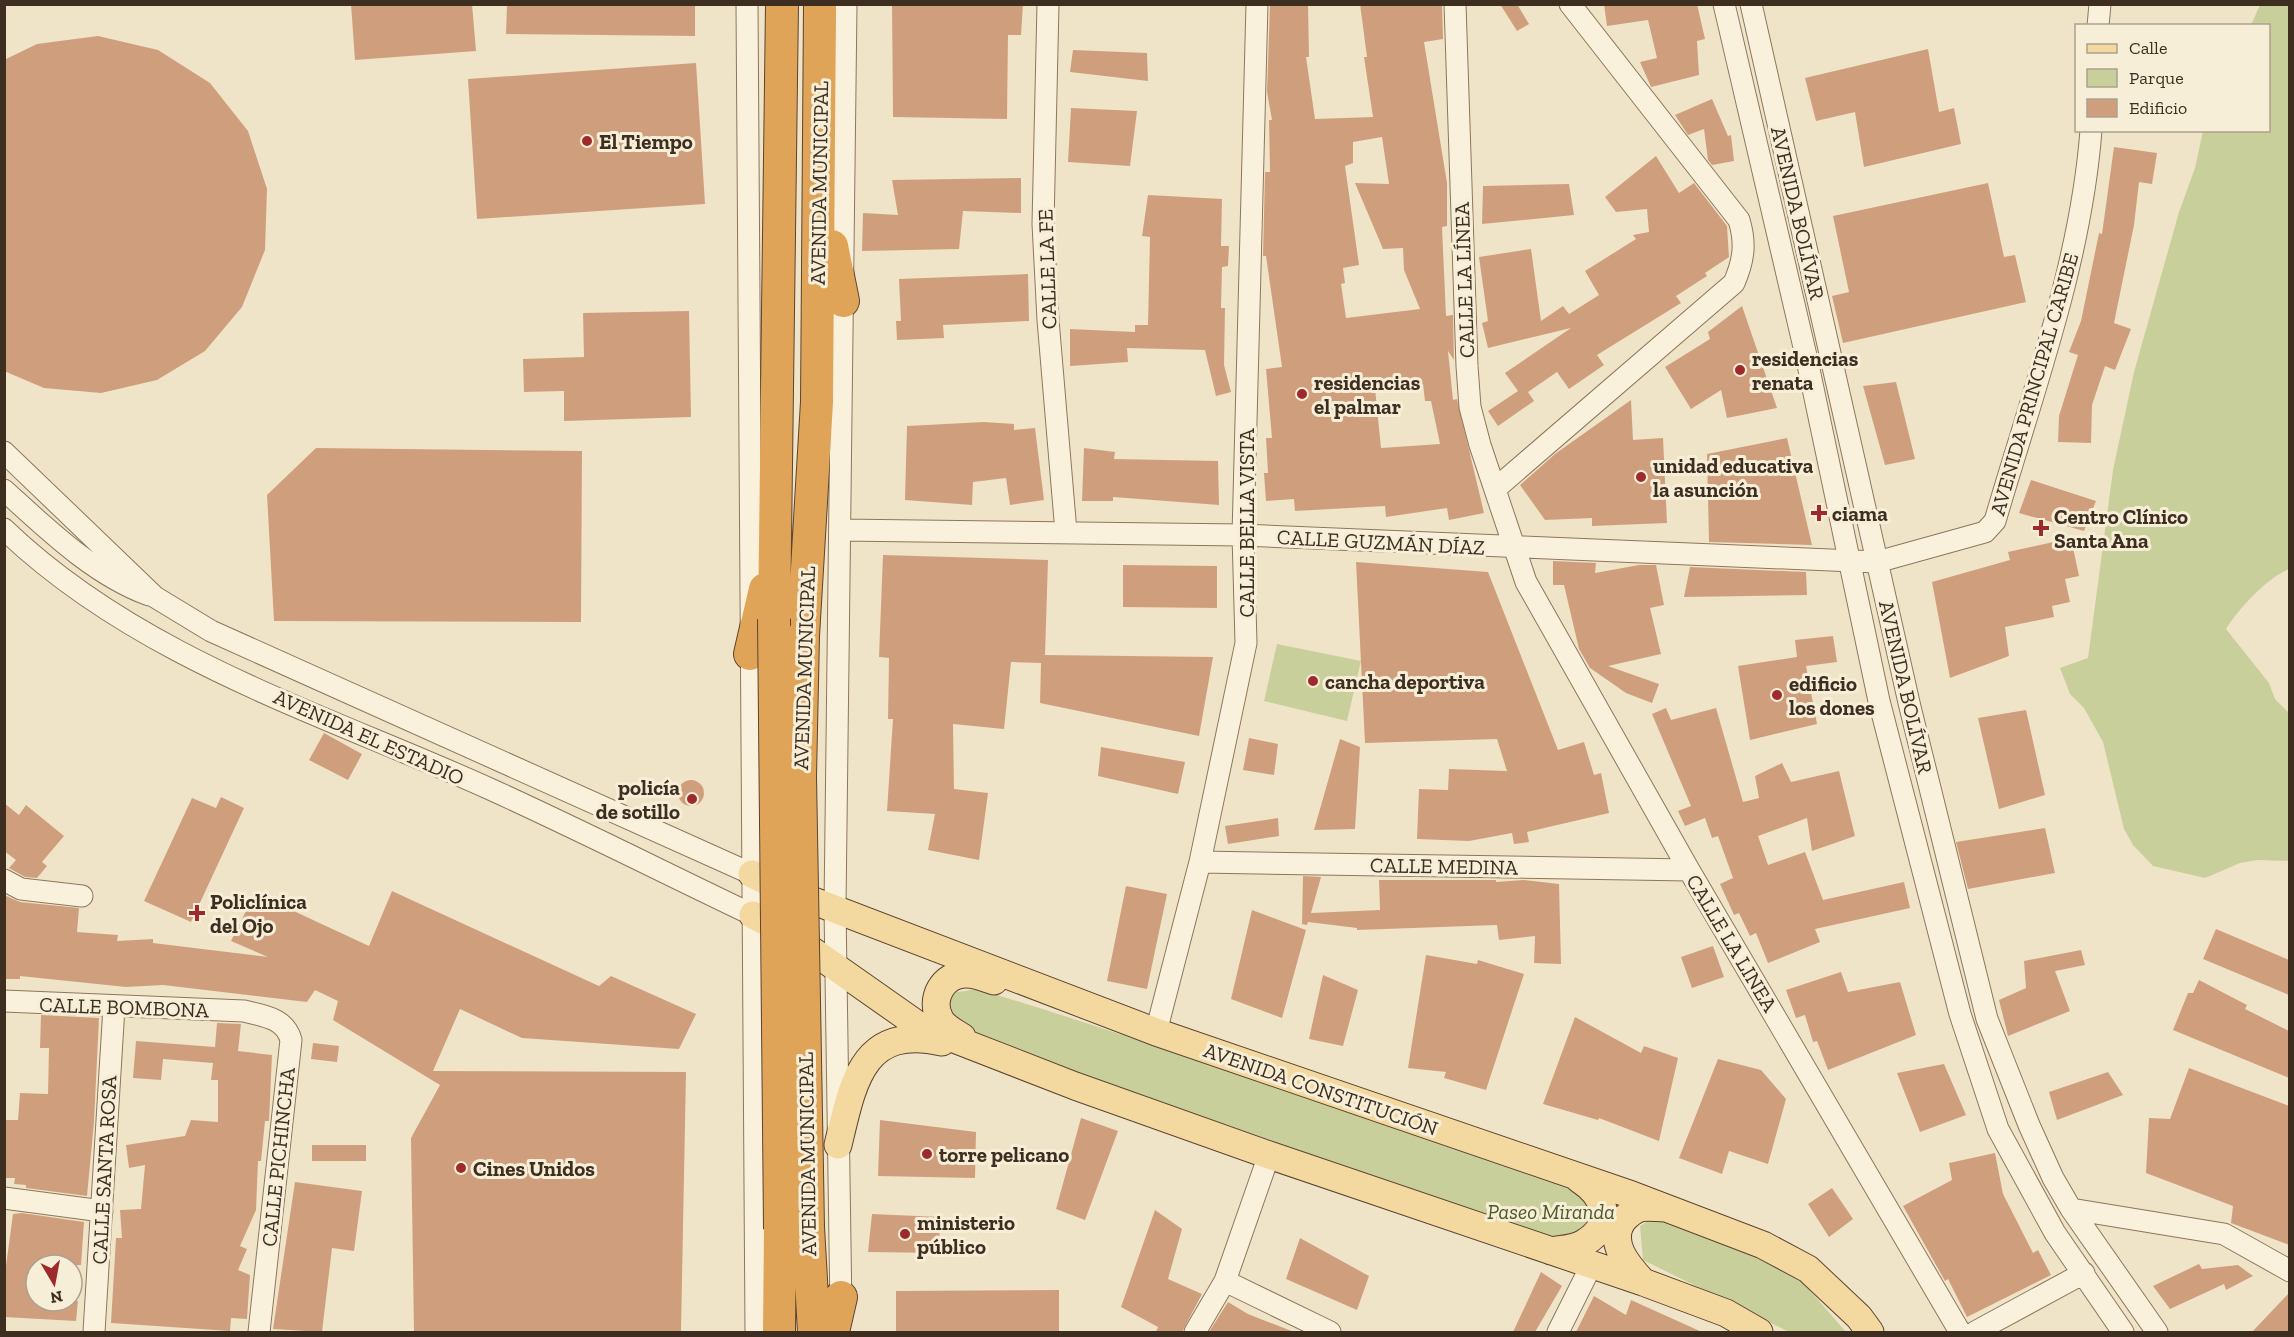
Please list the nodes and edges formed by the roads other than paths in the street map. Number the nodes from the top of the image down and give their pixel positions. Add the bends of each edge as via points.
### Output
1 (747, 4) edge
2 (782, 4) edge
3 (820, 4) edge
4 (846, 4) edge
5 (1048, 4) edge
6 (1257, 4) edge
7 (1455, 4) edge
8 (1570, 4) edge
9 (1724, 4) edge
10 (1751, 4) edge
11 (2100, 4) edge
12 (2098, 24) edge
13 (2091, 132) edge
14 (819, 183) junction
15 (843, 301) junction
16 (4, 452) edge
17 (1495, 489) junction
18 (4, 490) edge
19 (4, 529) edge
20 (840, 530) junction
21 (1066, 532) junction
22 (1244, 535) junction
23 (776, 544) junction
24 (1514, 548) junction
25 (1850, 560) junction
26 (1877, 562) junction
27 (155, 597) junction
28 (750, 654) junction
29 (1200, 862) junction
30 (1689, 870) junction
31 (752, 874) junction
32 (4, 879) edge
33 (82, 896) dead end
34 (835, 907) junction
35 (753, 915) junction
36 (835, 968) junction
37 (4, 1001) edge
38 (114, 1007) junction
39 (244, 1011) joint
40 (1156, 1032) junction
41 (993, 1054) junction
42 (838, 1145) junction
43 (1269, 1155) junction
44 (1574, 1176) junction
45 (4, 1198) edge
46 (1668, 1208) junction
47 (2071, 1209) junction
48 (102, 1210) junction
49 (794, 1228) junction
50 (1551, 1251) junction
51 (1591, 1266) junction
52 (2289, 1271) edge
53 (2084, 1274) junction
54 (1225, 1281) junction
55 (1643, 1282) junction
56 (841, 1297) junction
57 (94, 1332) edge
58 (259, 1332) edge
59 (756, 1332) edge
60 (779, 1332) edge
61 (814, 1332) edge
62 (833, 1332) edge
63 (842, 1332) edge
64 (1195, 1332) edge
65 (1330, 1332) edge
66 (1558, 1332) edge
67 (1759, 1332) edge
68 (1870, 1332) edge
69 (1960, 1332) edge
70 (1975, 1332) edge
71 (2122, 1332) edge
72 (2157, 1332) edge

1 - 28 street
2 - 23 highway, AVENIDA MUNICIPAL
3 - 14 highway, AVENIDA MUNICIPAL
4 - 15 street, AVENIDA MUNICIPAL
5 - 21 street, CALLE LA FE via 1043,224
6 - 22 street, CALLE BELLA VISTA
7 - 17 street, CALLE LA LÍNEA via 1470,407
8 - 17 street via 1738,220 1745,244 1743,260 1734,283
9 - 25 street, AVENIDA BOLÍVAR
10 - 26 street, AVENIDA BOLÍVAR
11 - 12 street
13 - 26 street, AVENIDA PRINCIPAL CARIBE via 2076,243 1995,521 1985,532
14 - 15 highway
14 - 49 highway, AVENIDA MUNICIPAL, bridge via 817,402 803,636
15 - 20 street, AVENIDA MUNICIPAL
16 - 27 street, AVENIDA EL ESTADIO
17 - 24 street, CALLE LA LÍNEA
18 - 27 street, AVENIDA EL ESTADIO via 122,585
19 - 35 street, AVENIDA EL ESTADIO via 58,576 154,637 238,680 490,789
20 - 21 street, CALLE GUZMÁN DÍAZ
20 - 34 street, AVENIDA MUNICIPAL
21 - 22 street, CALLE GUZMÁN DÍAZ
22 - 24 street, CALLE GUZMÁN DÍAZ
22 - 29 street, CALLE BELLA VISTA via 1246,643
23 - 28 highway
23 - 49 highway, AVENIDA MUNICIPAL, bridge via 774,619
24 - 25 street, CALLE GUZMÁN DÍAZ
24 - 30 street, CALLE LA LINEA via 1526,582
25 - 26 street, AVENIDA PRINCIPAL CARIBE
25 - 53 street, AVENIDA BOLÍVAR via 1882,713 1972,1051 1998,1129 2055,1233
26 - 47 street, AVENIDA BOLÍVAR via 1987,1018 2029,1125
27 - 31 street, AVENIDA EL ESTADIO via 211,631
28 - 31 street
29 - 30 street, CALLE MEDINA
29 - 40 street, CALLE BELLA VISTA
30 - 69 street, CALLE LA LINEA
31 - 34 main road, AVENIDA CONSTITUCIÓN
31 - 35 street
32 - 33 street via 21,889
34 - 36 street, AVENIDA MUNICIPAL
34 - 40 main road, AVENIDA CONSTITUCIÓN
35 - 36 main road via 787,933
35 - 59 street
36 - 41 main road via 918,1025
36 - 42 street, AVENIDA MUNICIPAL
37 - 38 street, CALLE BOMBONA
38 - 39 street, CALLE BOMBONA
38 - 48 street, CALLE SANTA ROSA
39 - 58 street, CALLE PICHINCHA via 278,1021 288,1030 291,1040
40 - 41 main road via 981,976 954,976 938,990 939,1017 960,1036
40 - 44 main road, AVENIDA CONSTITUCIÓN
41 - 42 main road via 931,1039 896,1040 876,1049 852,1089
41 - 43 main road
42 - 56 street, AVENIDA MUNICIPAL
43 - 50 main road
43 - 54 street
44 - 46 main road, AVENIDA CONSTITUCIÓN
44 - 50 main road via 1594,1189 1603,1204 1601,1224 1583,1244
45 - 48 street
46 - 55 main road via 1639,1208 1628,1215 1617,1232 1624,1259
46 - 68 main road, AVENIDA CONSTITUCIÓN via 1763,1245 1808,1269
47 - 52 street via 2224,1234
47 - 72 street, AVENIDA BOLÍVAR
48 - 57 street, CALLE SANTA ROSA
49 - 60 highway, AVENIDA MUNICIPAL
49 - 61 highway, AVENIDA MUNICIPAL
50 - 51 main road
51 - 55 main road
51 - 66 street
53 - 70 street
53 - 71 street, AVENIDA BOLÍVAR
54 - 64 street
54 - 65 street
55 - 67 main road via 1725,1313
56 - 62 highway
56 - 63 street, AVENIDA MUNICIPAL

